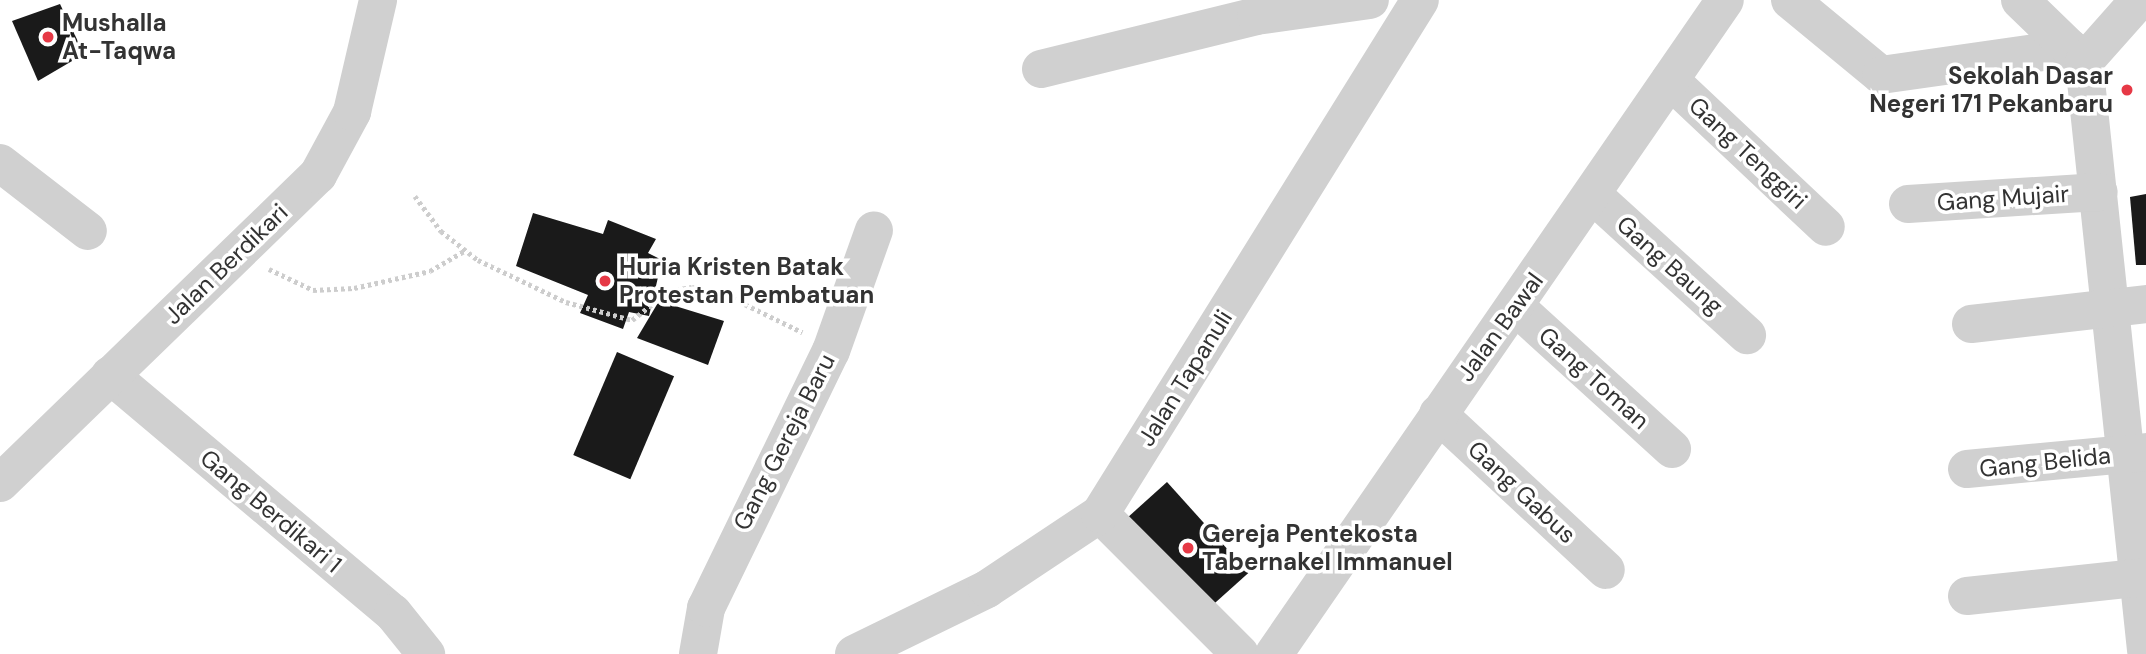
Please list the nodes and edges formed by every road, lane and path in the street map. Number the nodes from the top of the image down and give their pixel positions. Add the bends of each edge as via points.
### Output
1 (378, 0) edge
2 (1370, 0) edge
3 (1420, 0) edge
4 (1725, 0) edge
5 (1790, 0) edge
6 (2020, 0) edge
7 (2139, 0) edge
8 (2077, 55) junction
9 (1041, 69) dead end
10 (1670, 80) junction
11 (0, 163) edge
12 (2099, 191) junction
13 (415, 196) dead end
14 (1594, 196) junction
15 (1908, 204) dead end
16 (1826, 227) dead end
17 (874, 230) dead end
18 (88, 231) dead end
19 (241, 250) junction
20 (466, 250) junction
21 (1516, 307) junction
22 (2130, 307) edge
23 (1971, 324) dead end
24 (1747, 335) dead end
25 (831, 351) junction
26 (110, 375) junction
27 (1438, 414) junction
28 (1672, 449) dead end
29 (2135, 453) edge
30 (1967, 470) dead end
31 (0, 484) edge
32 (1100, 514) junction
33 (1606, 570) dead end
34 (2142, 577) edge
35 (1967, 596) dead end
36 (2146, 650) edge
37 (426, 654) edge
38 (698, 654) edge
39 (854, 654) edge
40 (1240, 654) edge
41 (1274, 654) edge

1 - 19 street, Jalan Berdikari via 344,135 318,175
2 - 9 street via 1256,16
3 - 32 street, Jalan Tapanuli
4 - 10 street, Jalan Bawal
5 - 8 street via 1881,75
6 - 8 street
7 - 8 street
8 - 12 street
10 - 14 street, Jalan Bawal
10 - 16 street, Gang Tenggiri
11 - 18 street
12 - 15 street, Gang Mujair
12 - 22 street
13 - 20 path via 441,231
14 - 21 street, Jalan Bawal
14 - 24 street, Gang Baung
17 - 25 street, Gang Gereja Baru
19 - 20 path via 313,290 354,288 430,271
19 - 26 street, Jalan Berdikari
20 - 25 path via 532,288 632,320 669,291 692,287 726,295 793,325
21 - 27 street, Jalan Bawal
21 - 28 street, Gang Toman
22 - 23 street
22 - 29 street
25 - 38 street, Gang Gereja Baru via 729,552 706,608
26 - 31 street, Jalan Berdikari
26 - 37 street, Gang Berdikari 1 via 393,613
27 - 33 street, Gang Gabus
27 - 41 street, Jalan Bawal
29 - 30 street, Gang Belida
29 - 34 street
32 - 39 street, Jalan Tapanuli via 987,589
32 - 40 street
34 - 35 street
34 - 36 street

